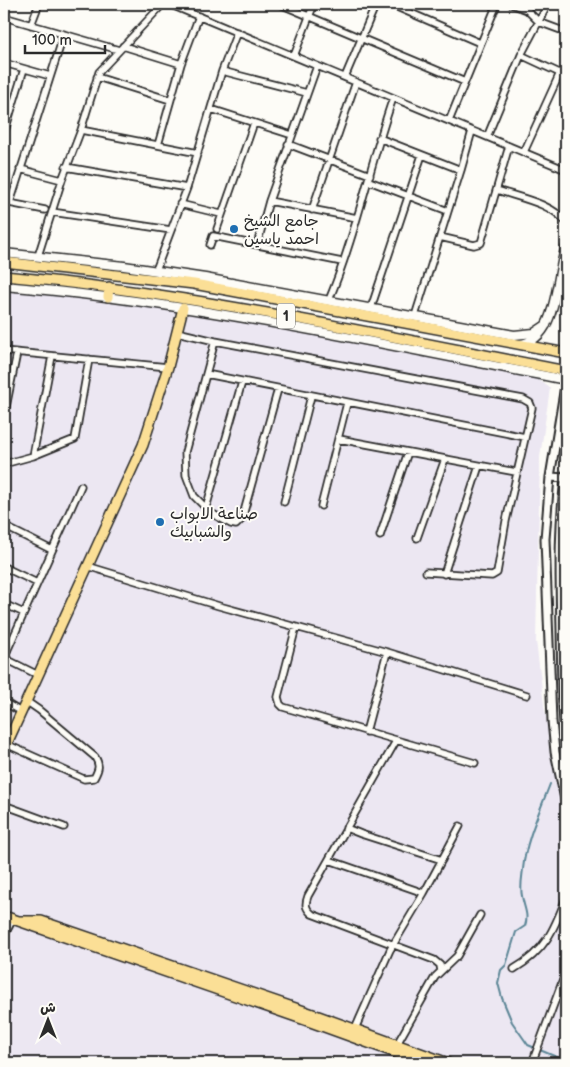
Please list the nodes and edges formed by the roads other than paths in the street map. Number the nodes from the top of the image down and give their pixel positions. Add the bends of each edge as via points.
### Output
1 (39, 4) edge
2 (163, 4) edge
3 (168, 4) edge
4 (280, 4) edge
5 (314, 4) edge
6 (376, 4) edge
7 (390, 4) edge
8 (497, 4) edge
9 (512, 4) edge
10 (548, 4) edge
11 (199, 16) junction
12 (310, 16) junction
13 (4, 17) edge
14 (539, 22) junction
15 (31, 25) junction
16 (236, 32) junction
17 (566, 32) edge
18 (64, 34) junction
19 (362, 38) junction
20 (480, 43) junction
21 (121, 48) junction
22 (521, 55) junction
23 (294, 56) junction
24 (4, 63) edge
25 (181, 64) junction
26 (317, 66) junction
27 (24, 68) junction
28 (222, 71) junction
29 (560, 73) junction
30 (50, 76) junction
31 (566, 76) edge
32 (97, 77) junction
33 (345, 78) junction
34 (356, 82) junction
35 (465, 82) junction
36 (307, 93) junction
37 (394, 98) junction
38 (170, 100) junction
39 (211, 108) junction
40 (449, 121) junction
41 (254, 123) junction
42 (81, 130) junction
43 (472, 130) junction
44 (4, 134) edge
45 (292, 135) junction
46 (487, 136) junction
47 (380, 138) junction
48 (288, 144) junction
49 (158, 145) junction
50 (509, 146) junction
51 (524, 152) junction
52 (198, 153) junction
53 (422, 155) junction
54 (330, 159) junction
55 (66, 167) junction
56 (20, 169) junction
57 (461, 170) junction
58 (566, 170) edge
59 (370, 178) junction
60 (62, 180) junction
61 (187, 188) junction
62 (497, 190) junction
63 (408, 195) junction
64 (269, 201) junction
65 (7, 203) edge
66 (180, 204) junction
67 (45, 210) dead end
68 (312, 210) junction
69 (448, 211) junction
70 (52, 212) junction
71 (221, 214) junction
72 (357, 218) junction
73 (566, 222) edge
74 (216, 229) dead end
75 (171, 230) junction
76 (440, 237) junction
77 (210, 245) dead end
78 (256, 246) junction
79 (566, 247) edge
80 (4, 253) edge
81 (38, 256) junction
82 (4, 262) edge
83 (342, 262) junction
84 (566, 264) edge
85 (50, 266) junction
86 (123, 270) junction
87 (156, 270) junction
88 (4, 276) edge
89 (48, 280) junction
90 (224, 285) junction
91 (4, 286) edge
92 (109, 287) junction
93 (558, 287) junction
94 (108, 298) junction
95 (329, 300) junction
96 (178, 304) junction
97 (371, 308) junction
98 (415, 316) junction
99 (546, 325) junction
100 (456, 328) junction
101 (177, 332) junction
102 (215, 341) junction
103 (517, 344) junction
104 (448, 347) junction
105 (4, 351) edge
106 (17, 353) junction
107 (566, 353) edge
108 (52, 356) junction
109 (446, 357) junction
110 (90, 359) junction
111 (168, 367) junction
112 (566, 371) edge
113 (206, 374) junction
114 (566, 380) edge
115 (242, 382) junction
116 (6, 388) edge
117 (278, 390) junction
118 (311, 396) junction
119 (347, 403) junction
120 (4, 417) edge
121 (526, 436) junction
122 (339, 438) junction
123 (408, 452) junction
124 (33, 456) junction
125 (445, 459) junction
126 (4, 464) edge
127 (479, 466) junction
128 (516, 472) junction
129 (550, 476) junction
130 (566, 476) edge
131 (81, 486) dead end
132 (284, 502) dead end
133 (321, 506) dead end
134 (206, 508) junction
135 (4, 526) edge
136 (380, 536) dead end
137 (417, 538) dead end
138 (52, 550) junction
139 (87, 566) junction
140 (4, 567) edge
141 (426, 572) dead end
142 (444, 574) junction
143 (37, 583) junction
144 (4, 604) edge
145 (24, 613) junction
146 (296, 627) junction
147 (387, 652) junction
148 (4, 658) edge
149 (38, 675) junction
150 (527, 695) dead end
151 (26, 701) junction
152 (4, 702) edge
153 (21, 712) junction
154 (366, 732) junction
155 (566, 740) edge
156 (396, 741) junction
157 (5, 747) edge
158 (475, 763) dead end
159 (566, 804) edge
160 (4, 805) edge
161 (460, 826) dead end
162 (64, 827) dead end
163 (346, 828) junction
164 (329, 860) junction
165 (442, 860) junction
166 (424, 893) junction
167 (566, 898) edge
168 (480, 915) dead end
169 (12, 918) edge
170 (4, 934) edge
171 (393, 946) junction
172 (514, 969) dead end
173 (441, 971) junction
174 (564, 977) dead end
175 (355, 1029) junction
176 (397, 1044) junction
177 (420, 1063) edge
178 (448, 1063) edge
179 (532, 1063) edge

1 - 15 street
2 - 21 street
3 - 11 street
4 - 12 street
5 - 12 street
6 - 19 street
7 - 20 street
8 - 20 street
9 - 14 street via 527,10
10 - 14 street
11 - 16 street
11 - 25 street
12 - 19 street
12 - 23 street
13 - 15 street
14 - 17 street
14 - 22 street
15 - 18 street
16 - 23 street
16 - 28 street
18 - 21 street
18 - 30 street
19 - 33 street
19 - 35 street
20 - 35 street
21 - 25 street
21 - 32 street
22 - 29 street
22 - 46 street
23 - 26 street
24 - 27 street
25 - 38 street
26 - 33 street
26 - 36 street
27 - 30 street
27 - 44 street
28 - 36 street
28 - 39 street
29 - 31 street
29 - 51 street
30 - 56 street
32 - 38 street
32 - 42 street
33 - 34 street
34 - 37 street
34 - 54 street
35 - 40 street
36 - 45 street
37 - 40 street
37 - 47 street
38 - 49 street
39 - 41 street
39 - 52 street
40 - 43 street
41 - 45 street
41 - 71 street
42 - 49 street
42 - 55 street
43 - 46 street
43 - 57 street
45 - 48 street
46 - 50 street
47 - 53 street
47 - 59 street
48 - 54 street
48 - 64 street
49 - 52 street
50 - 51 street
50 - 62 street
51 - 58 street
52 - 61 street
53 - 57 street
53 - 63 street
54 - 59 street
54 - 68 street
55 - 60 street
55 - 61 street
56 - 60 street
56 - 65 street
57 - 69 street
59 - 63 street
59 - 72 street
60 - 70 street
61 - 66 street
62 - 73 street via 548,208
62 - 76 street via 481,243 474,245
63 - 69 street
63 - 97 street
64 - 68 street
64 - 78 street
65 - 67 street
66 - 71 street
66 - 75 street
68 - 72 street
69 - 76 street
70 - 75 street
70 - 81 street
71 - 74 street
72 - 83 street
75 - 87 street
76 - 98 street
77 - 78 street via 212,236
78 - 83 street
79 - 93 main road
80 - 81 main road
81 - 86 main road
82 - 85 main road, 1
83 - 95 street
84 - 93 main road
85 - 86 main road, 1
85 - 89 main road
86 - 87 main road
86 - 90 main road, 1
87 - 90 main road
88 - 89 main road, 1
89 - 92 main road, 1
90 - 95 main road
90 - 100 main road, 1
91 - 94 main road
92 - 94 main road
92 - 96 main road, 1
93 - 99 main road
94 - 96 main road
95 - 97 main road
96 - 101 main road
96 - 104 main road, 1
96 - 109 main road
97 - 98 main road
98 - 100 main road
99 - 100 main road via 534,333 520,335
99 - 103 main road via 535,339
100 - 103 main road, 1
101 - 102 street
101 - 111 main road
102 - 113 street
102 - 121 street via 523,399 532,408
103 - 107 main road, 1
104 - 109 main road
104 - 112 main road, 1
105 - 106 street
106 - 108 street
106 - 116 street
108 - 110 street
108 - 124 street
109 - 114 main road
110 - 111 street
110 - 124 street via 75,440
111 - 139 main road via 143,445
113 - 115 street
113 - 134 street via 185,452 189,487
114 - 129 street
115 - 117 street
115 - 134 street
116 - 120 street
117 - 118 street
117 - 134 street via 242,520 230,524
118 - 119 street
118 - 132 street
119 - 121 street
119 - 122 street
121 - 128 street
122 - 123 street
122 - 133 street
123 - 125 street
123 - 136 street
124 - 126 street
125 - 127 street
125 - 137 street
127 - 128 street
127 - 142 street
128 - 142 street via 498,573 492,576
129 - 130 street
129 - 159 street via 545,539 552,721
130 - 155 street via 559,552
131 - 138 street
135 - 138 street
138 - 143 street
139 - 146 street
139 - 149 main road
140 - 143 street
141 - 142 street
143 - 145 street
144 - 145 street
145 - 148 street
146 - 147 street
146 - 154 street via 278,697 280,704
147 - 150 street
147 - 154 street
148 - 149 street
149 - 151 main road
151 - 153 main road
151 - 157 street via 94,757 98,770 94,778 84,779
152 - 153 street
153 - 157 main road
154 - 156 street
156 - 158 street
156 - 163 street
160 - 162 street
161 - 165 street
163 - 164 street
163 - 165 street
164 - 166 street
164 - 171 street via 308,896 307,910
165 - 166 street
166 - 171 street
167 - 172 street via 556,925 541,948 530,960
168 - 173 street via 457,956
169 - 170 street
169 - 175 main road via 41,921
169 - 177 main road
171 - 173 street via 434,960
171 - 175 street
173 - 176 street
174 - 179 street
175 - 176 main road
176 - 178 main road

